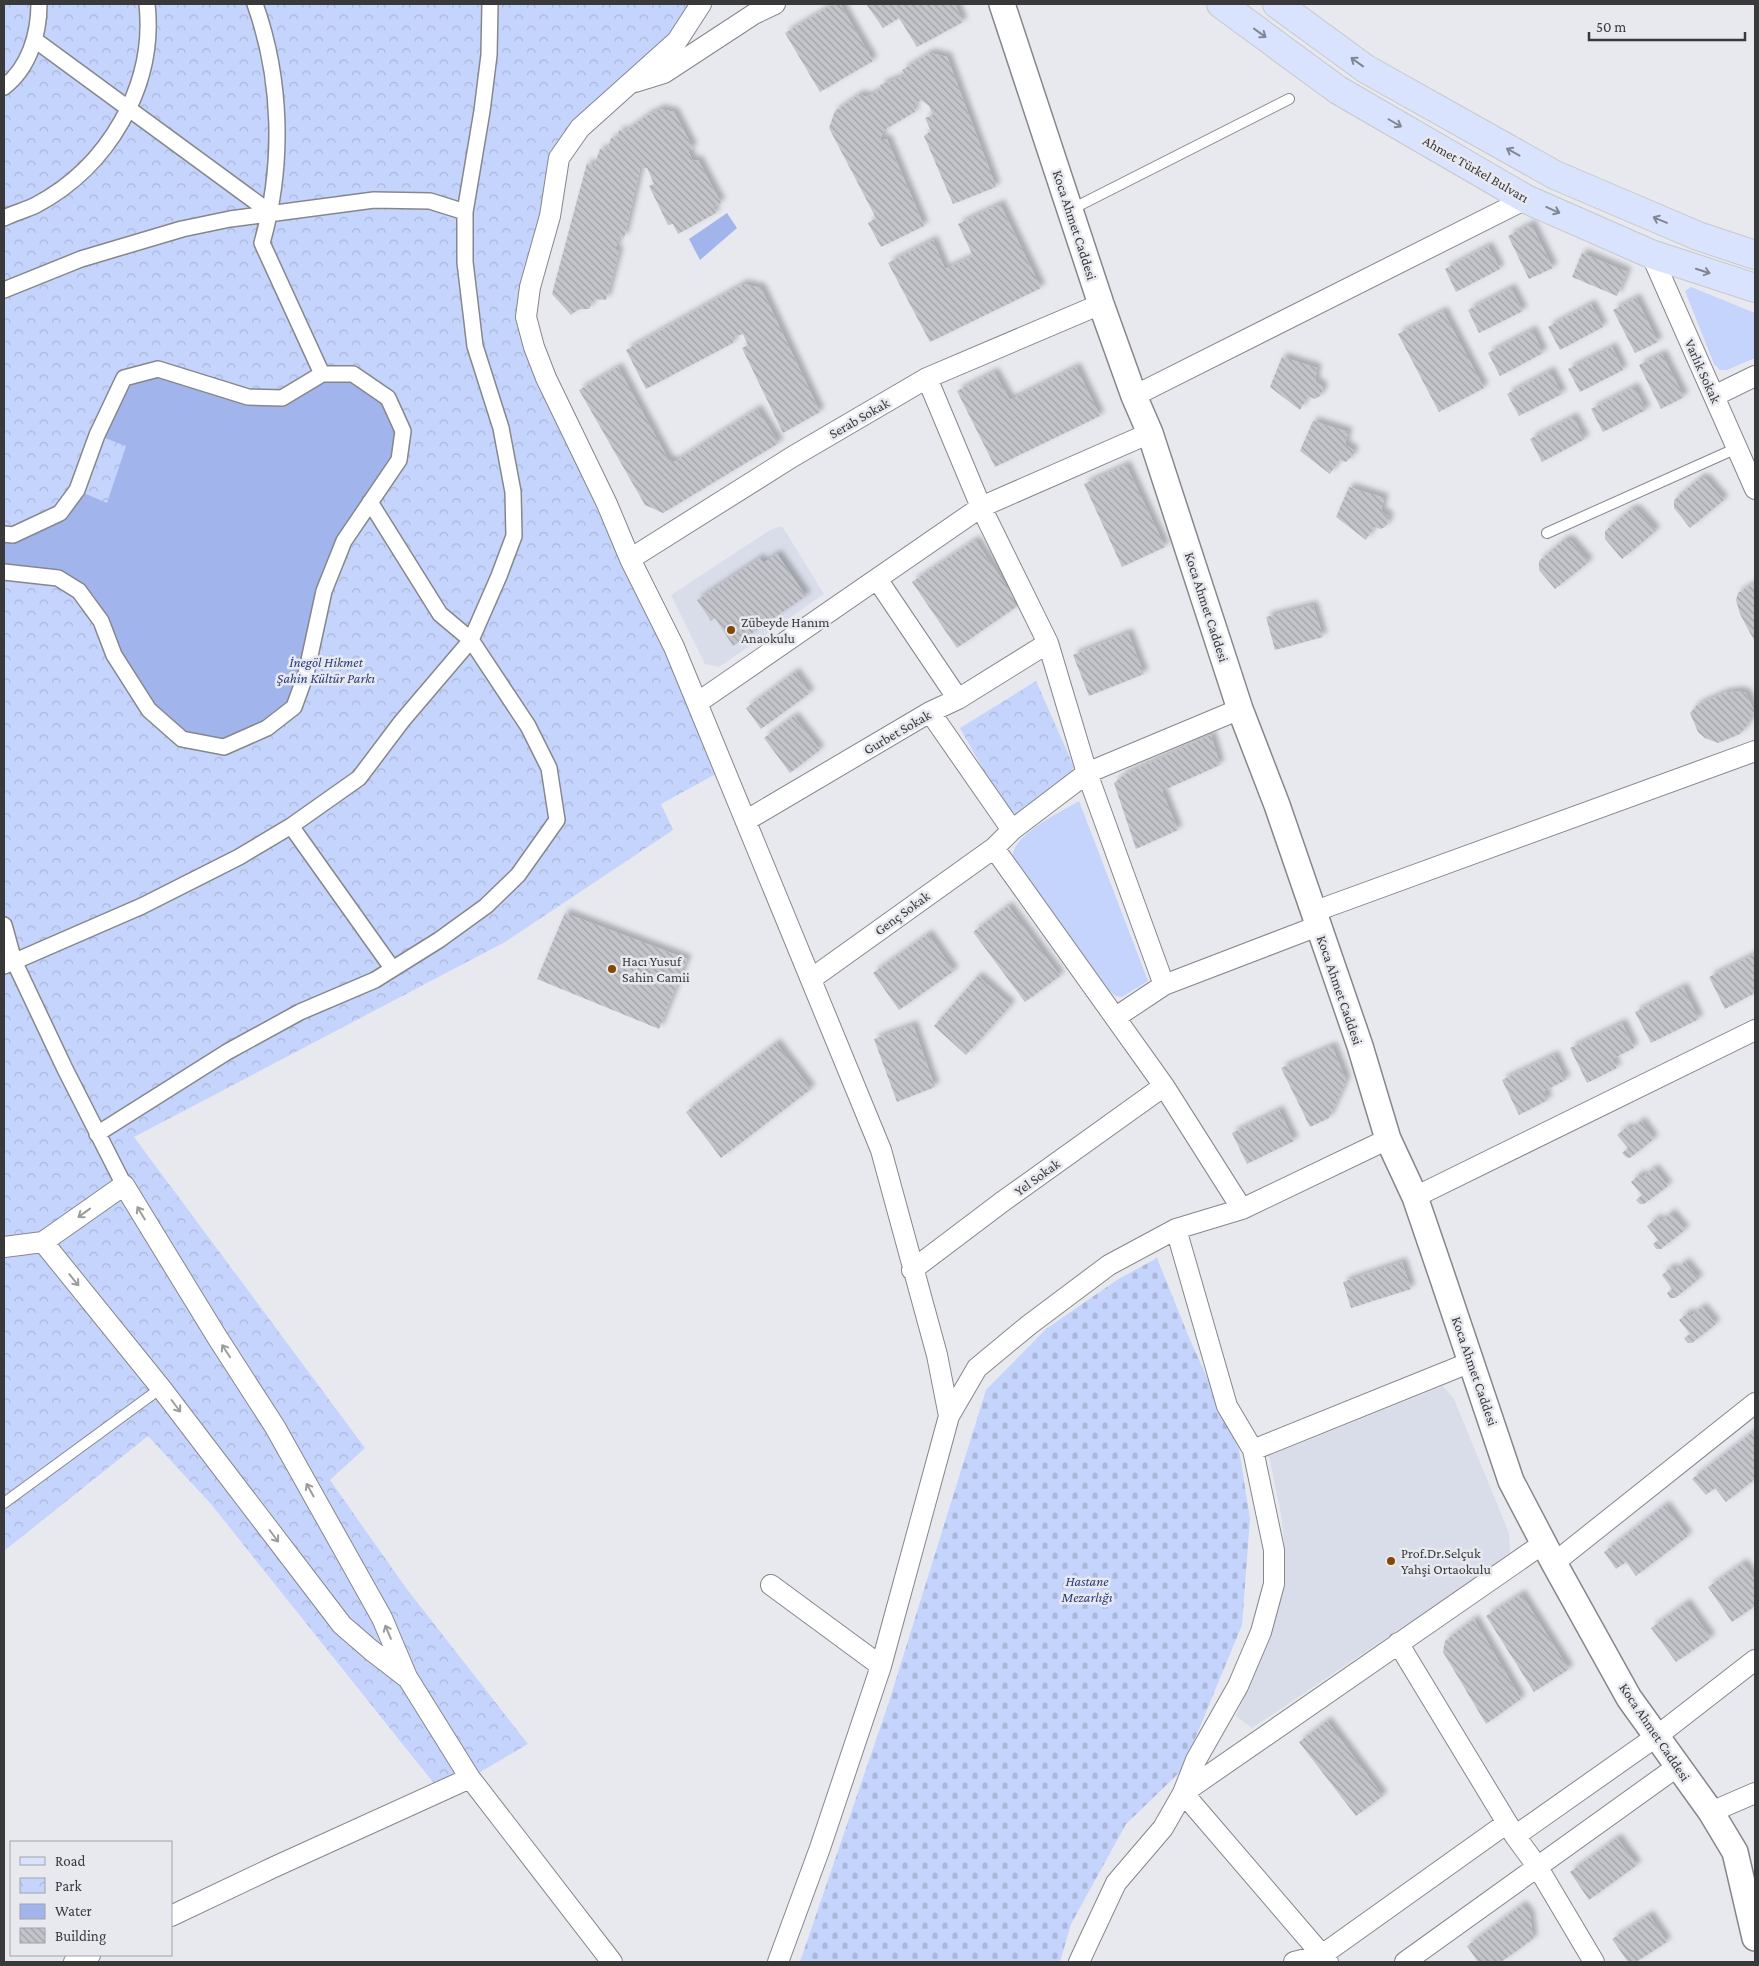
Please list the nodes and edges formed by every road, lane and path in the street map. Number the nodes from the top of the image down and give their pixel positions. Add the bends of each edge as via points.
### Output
1 (39, 4) edge
2 (147, 4) edge
3 (255, 4) edge
4 (490, 4) edge
5 (700, 4) edge
6 (775, 4) edge
7 (1002, 4) edge
8 (1221, 4) edge
9 (1276, 4) edge
10 (750, 9) edge
11 (35, 40) junction
12 (628, 84) junction
13 (4, 87) edge
14 (1289, 99) dead end
15 (129, 109) junction
16 (1526, 198) junction
17 (1070, 210) junction
18 (271, 212) junction
19 (465, 212) junction
20 (4, 218) edge
21 (1651, 254) junction
22 (1755, 256) edge
23 (1755, 288) edge
24 (4, 290) edge
25 (1101, 304) junction
26 (322, 374) junction
27 (1755, 376) edge
28 (927, 378) junction
29 (1134, 396) junction
30 (1714, 396) junction
31 (1150, 433) junction
32 (1737, 448) junction
33 (1755, 489) edge
34 (370, 502) junction
35 (981, 507) junction
36 (1547, 533) dead end
37 (4, 534) edge
38 (630, 560) junction
39 (4, 572) edge
40 (877, 579) junction
41 (471, 640) junction
42 (1048, 643) junction
43 (958, 699) junction
44 (697, 703) junction
45 (1240, 709) junction
46 (930, 712) junction
47 (1755, 751) edge
48 (1087, 773) junction
49 (746, 820) junction
50 (291, 826) junction
51 (1012, 830) junction
52 (994, 848) junction
53 (1316, 919) junction
54 (4, 925) edge
55 (9, 963) edge
56 (392, 968) junction
57 (811, 979) junction
58 (1164, 985) junction
59 (1116, 1017) junction
60 (1755, 1030) edge
61 (1164, 1086) junction
62 (97, 1134) junction
63 (1388, 1139) junction
64 (124, 1184) junction
65 (1414, 1197) junction
66 (1242, 1209) junction
67 (1176, 1229) junction
68 (43, 1242) junction
69 (4, 1247) edge
70 (912, 1270) junction
71 (1471, 1362) junction
72 (161, 1388) junction
73 (1755, 1403) edge
74 (949, 1416) junction
75 (1254, 1450) junction
76 (4, 1503) edge
77 (1549, 1553) junction
78 (771, 1585) dead end
79 (1398, 1643) junction
80 (1755, 1660) edge
81 (880, 1666) junction
82 (407, 1677) junction
83 (1657, 1736) junction
84 (1678, 1766) junction
85 (470, 1778) junction
86 (1183, 1793) junction
87 (1755, 1793) edge
88 (1711, 1812) junction
89 (1511, 1829) junction
90 (1537, 1866) junction
91 (172, 1916) edge
92 (1755, 1938) edge
93 (88, 1956) edge
94 (1325, 1959) edge
95 (74, 1962) edge
96 (612, 1962) edge
97 (778, 1962) edge
98 (1079, 1962) edge
99 (1294, 1962) edge
100 (1405, 1962) edge
101 (1594, 1962) edge

1 - 11 street
2 - 15 street via 145,58
3 - 18 street via 271,58 276,117 278,160
4 - 19 street via 489,55
5 - 12 street via 677,41
6 - 10 street
7 - 17 street, Koca Ahmet Caddesi
8 -> 16 main road, Ahmet Türkel Bulvarı via 1338,90
22 -> 9 main road via 1698,236 1555,175 1366,69
10 - 12 street via 664,73
11 - 13 street via 24,64
11 - 15 street
12 - 38 street via 580,128 559,158 550,216 530,287 526,317 546,378
14 - 17 lane
15 - 18 street
15 - 20 street via 92,163 67,185 35,205
16 -> 21 main road, Ahmet Türkel Bulvarı
16 - 29 street
17 - 25 street, Koca Ahmet Caddesi
18 - 19 street via 374,200 430,201
18 - 24 street via 182,229 81,259
18 - 26 street via 262,243
19 - 41 street via 465,262 475,346 501,428 513,492 514,527 514,536 499,576
21 -> 23 main road, Ahmet Türkel Bulvarı
21 - 30 street, Varlık Sokak
25 - 28 street, Serab Sokak
25 - 29 street, Koca Ahmet Caddesi
26 - 34 street via 353,374 388,398 403,431 399,460
26 - 37 street via 282,398 248,397 158,369 124,378 97,435 77,490 60,513 13,535
27 - 30 street
28 - 35 street
28 - 38 street, Serab Sokak via 792,457
29 - 31 street, Koca Ahmet Caddesi
30 - 32 street, Varlık Sokak
31 - 35 street
31 - 45 street, Koca Ahmet Caddesi
32 - 33 street, Varlık Sokak
32 - 36 lane
34 - 39 street via 344,541 324,591 306,674 294,707 268,728 224,747 182,739 148,710 114,655 102,621 79,591 58,578
34 - 41 street via 440,614
35 - 40 street
35 - 42 street
38 - 44 street via 674,647
40 - 43 street
40 - 44 street
41 - 50 street via 402,721 359,778
41 - 56 street via 528,726 549,768 556,820 518,875 486,906
42 - 43 street, Gurbet Sokak
42 - 48 street
43 - 46 street, Gurbet Sokak
44 - 49 street
45 - 48 street, Genç Sokak
45 - 53 street, Koca Ahmet Caddesi
46 - 49 street, Gurbet Sokak
46 - 51 street
47 - 53 street
48 - 51 street, Genç Sokak
48 - 58 street
49 - 57 street
50 - 55 street via 142,906
50 - 56 street
51 - 52 street, Genç Sokak
52 - 57 street, Genç Sokak
52 - 59 street
53 - 58 street
53 - 63 street, Koca Ahmet Caddesi
54 - 55 street
55 - 62 street
56 - 62 street via 375,980 300,1012 227,1052
57 - 70 street via 881,1150
58 - 59 street
59 - 61 street
60 - 65 street
61 - 66 street
61 - 70 street, Yel Sokak
62 - 64 street
63 - 65 street, Koca Ahmet Caddesi
63 - 66 street
64 -> 68 street
82 -> 64 street via 382,1618 275,1427
65 - 71 street, Koca Ahmet Caddesi
66 - 67 street
67 - 74 street via 1109,1265 1029,1325 977,1368
67 - 75 street via 1227,1406
68 - 69 street
68 -> 72 street
70 - 74 street via 937,1355
71 - 75 street
71 - 77 street, Koca Ahmet Caddesi via 1512,1481
72 - 76 lane
72 -> 82 street via 342,1625
73 - 77 street
74 - 81 street
75 - 86 street via 1274,1550 1274,1584 1261,1632 1238,1686 1196,1760
77 - 79 street
77 - 83 street, Koca Ahmet Caddesi via 1629,1698
78 - 81 street
79 - 86 street
79 - 89 street
80 - 83 street
81 - 97 street via 820,1848
82 - 85 street
83 - 84 street, Koca Ahmet Caddesi
83 - 89 street
84 - 88 street, Koca Ahmet Caddesi
84 - 90 street
85 - 91 street
85 - 96 street
86 - 94 street
86 - 98 street via 1163,1828 1116,1883
87 - 88 street
88 - 92 street, Koca Ahmet Caddesi via 1735,1852
89 - 90 street
89 - 94 street
90 - 100 street
90 - 101 street
93 - 95 street
94 - 99 street

